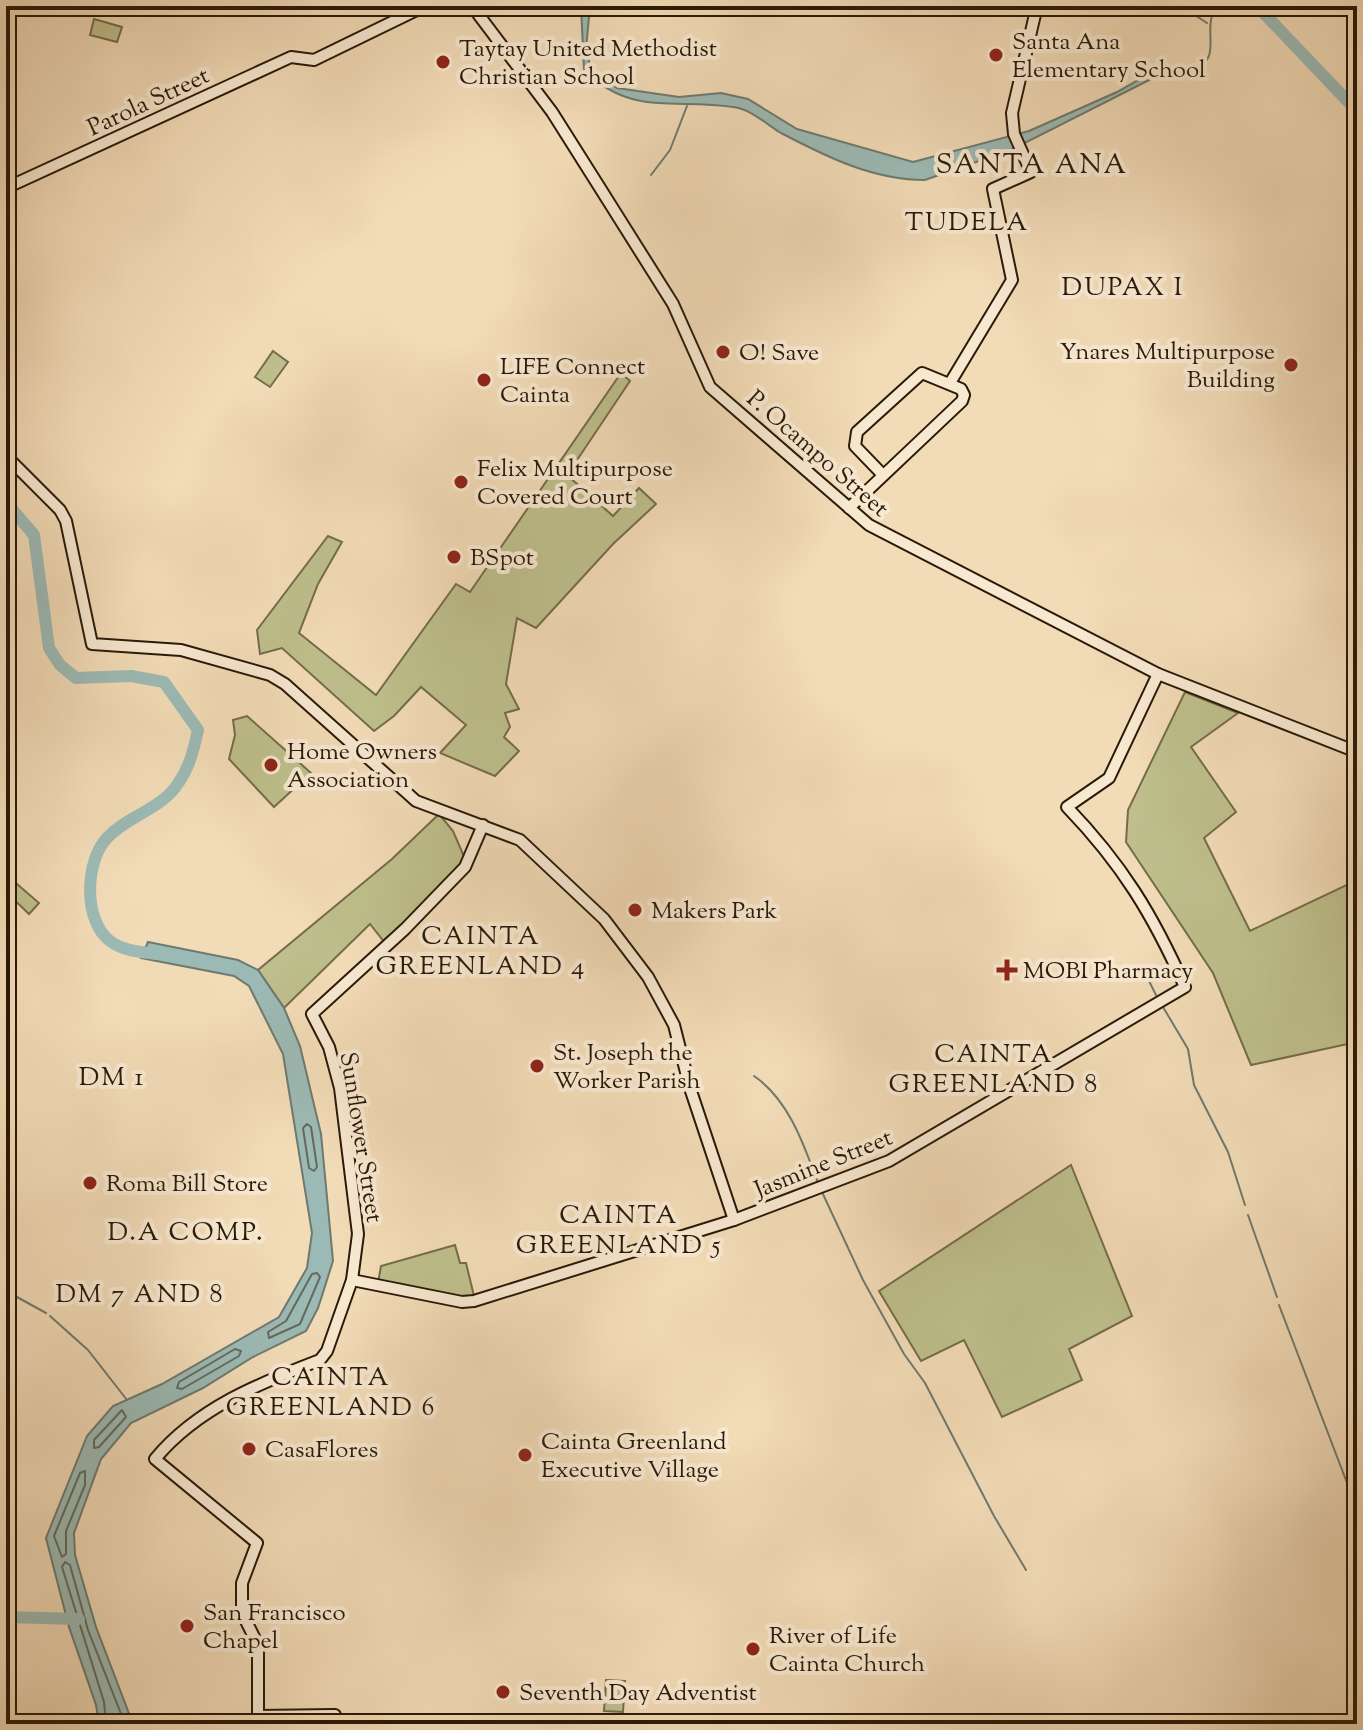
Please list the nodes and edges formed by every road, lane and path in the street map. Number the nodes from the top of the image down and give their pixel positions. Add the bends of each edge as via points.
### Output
1 (425, 6) edge
2 (472, 6) edge
3 (1037, 6) edge
4 (6, 188) edge
5 (950, 383) junction
6 (6, 456) edge
7 (882, 474) junction
8 (849, 508) junction
9 (1158, 674) junction
10 (1357, 752) edge
11 (483, 825) junction
12 (734, 1220) junction
13 (352, 1280) junction
14 (258, 1720) edge
15 (335, 1720) edge

1 - 4 street, Parola Street via 307,61 291,57
2 - 8 street, P. Ocampo Street via 552,112 673,304 710,387
3 - 5 street via 1012,113 1014,134 1031,172 993,189 1012,280
5 - 7 street via 964,392 962,401
5 - 7 street via 922,373 857,432 855,446
6 - 11 street via 66,521 92,644 181,650 270,675 416,801
7 - 8 street
8 - 9 street, P. Ocampo Street via 883,535
9 - 10 street, P. Ocampo Street
9 - 12 street, Jasmine Street via 1109,778 1067,807 1105,847 1157,924 1185,987 889,1161
11 - 12 street via 533,850 604,919 648,977 674,1025
11 - 13 street, Sunflower Street via 465,867 405,929 313,1010 329,1047 344,1112 358,1234
12 - 13 street, Jasmine Street via 474,1301
13 - 14 street, Sunflower Street via 324,1357 246,1389 184,1431 155,1459 257,1543 242,1583 242,1613 258,1645
14 - 15 street

